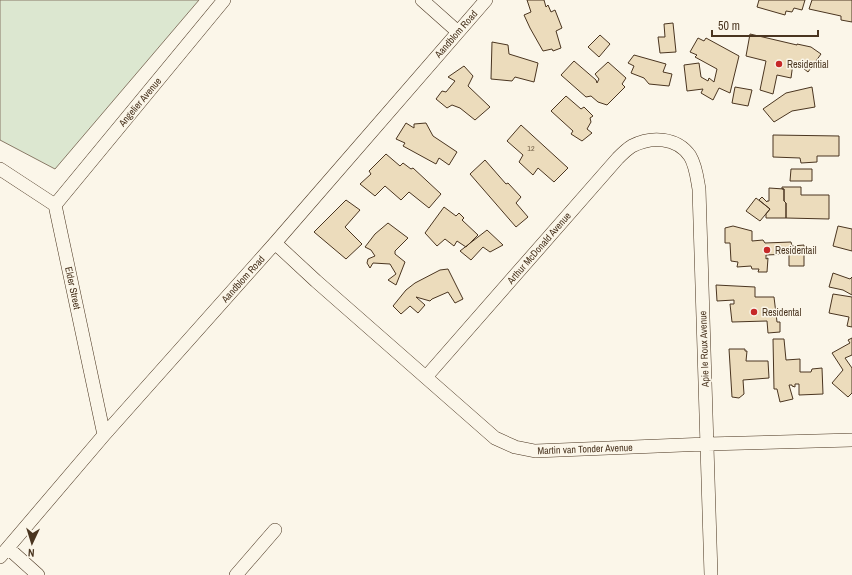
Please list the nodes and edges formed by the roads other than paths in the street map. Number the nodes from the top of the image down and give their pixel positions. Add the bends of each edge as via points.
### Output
1 (224, 0) edge
2 (422, 0) edge
3 (486, 0) edge
4 (458, 32) junction
5 (664, 140) joint
6 (0, 169) edge
7 (55, 204) junction
8 (275, 243) junction
9 (426, 377) junction
10 (104, 435) junction
11 (852, 440) edge
12 (707, 444) junction
13 (275, 530) dead end
14 (4, 552) edge
15 (38, 575) edge
16 (236, 575) edge
17 (711, 575) edge

1 - 7 street, Angelier Avenue
2 - 4 street
3 - 4 street, Aandblom Road
4 - 8 street, Aandblom Road
5 - 9 street, Arthur McDonald Avenue via 646,140 630,147 618,158
5 - 12 street, Apie le Roux Avenue via 679,144 690,156 696,170 699,189
6 - 7 street
7 - 10 street, Elder Street
8 - 9 street, Martin van Tonder Avenue
8 - 10 street, Aandblom Road
9 - 12 street, Martin van Tonder Avenue via 495,438 515,447 535,451
10 - 14 street, Aandblom Road
11 - 12 street, Martin van Tonder Avenue
12 - 17 street, Apie le Roux Avenue
13 - 16 street
14 - 15 street

